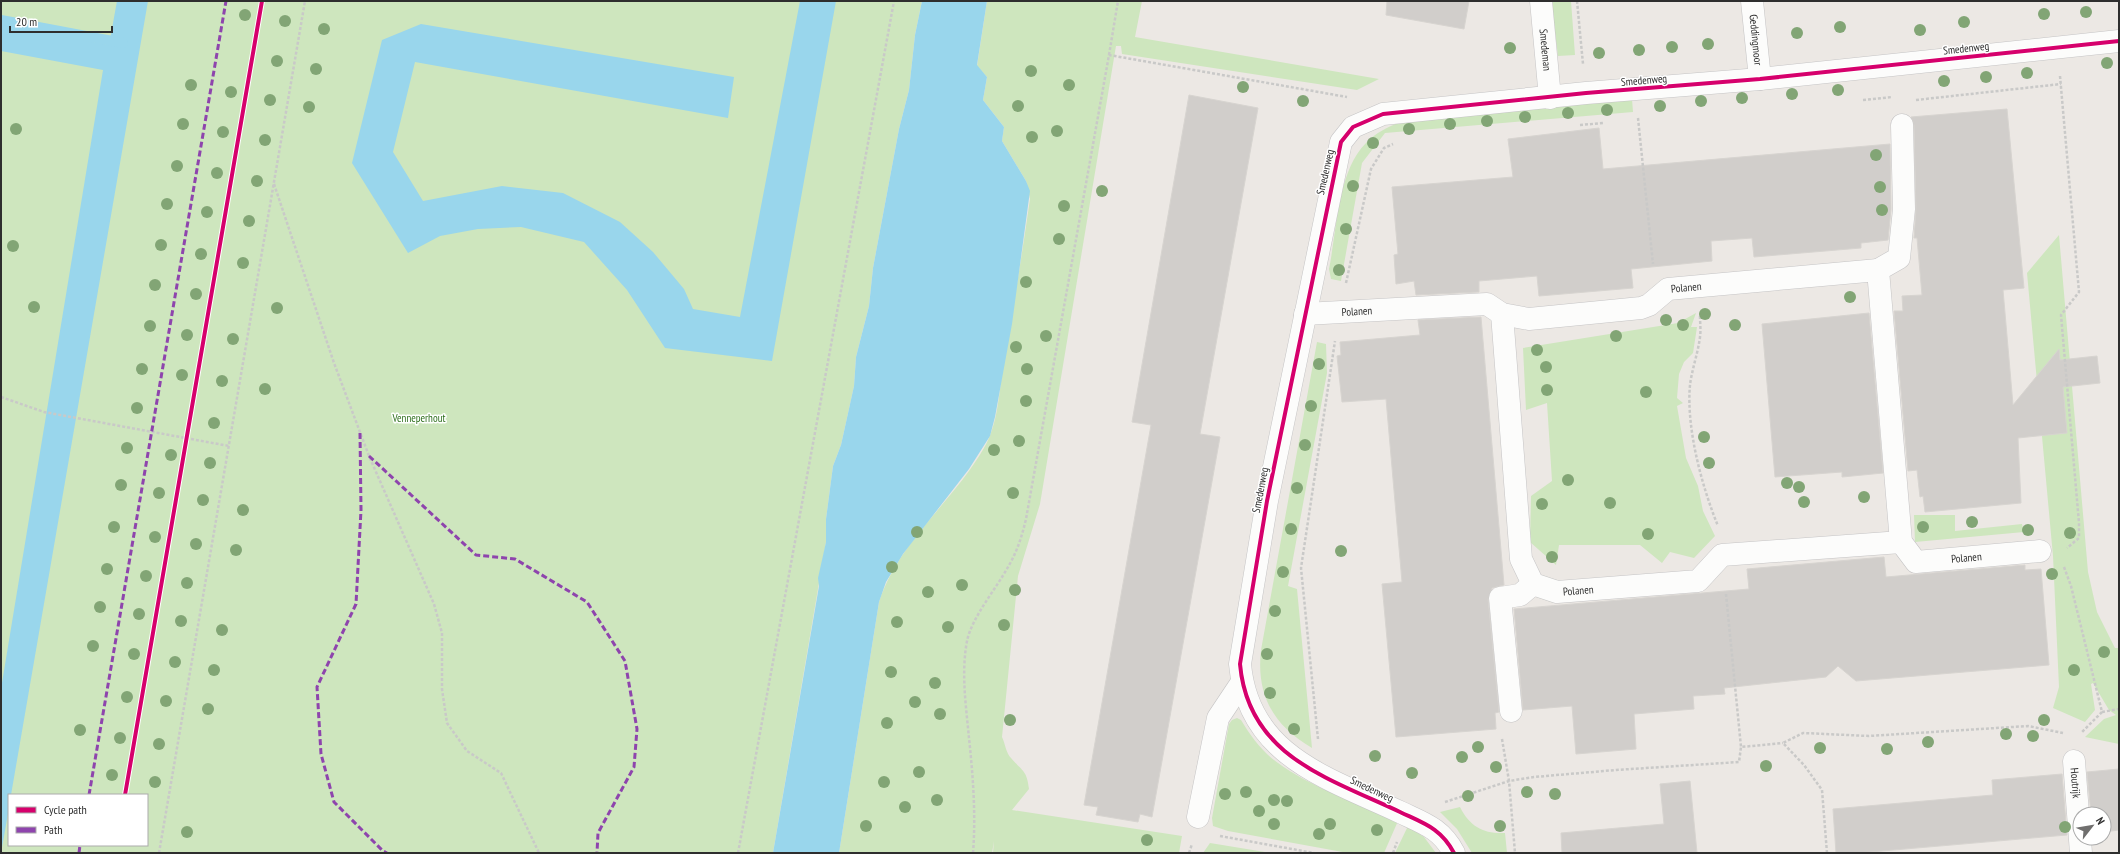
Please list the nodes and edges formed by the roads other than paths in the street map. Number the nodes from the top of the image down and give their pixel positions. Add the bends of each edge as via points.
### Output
1 (1541, 1) edge
2 (1752, 1) edge
3 (2119, 41) edge
4 (1760, 79) junction
5 (1550, 98) junction
6 (1902, 125) dead end
7 (1878, 270) junction
8 (1305, 314) junction
9 (1502, 314) junction
10 (1901, 542) junction
11 (2049, 552) road end
12 (1533, 584) junction
13 (1242, 682) junction
14 (1510, 711) road end
15 (2074, 760) road end
16 (1198, 817) dead end
17 (1454, 853) edge
18 (2081, 853) edge

1 - 5 street, Smedeman
2 - 4 street, Geddingmoor
3 - 4 street, Smedenweg
4 - 5 street, Smedenweg
5 - 8 street, Smedenweg via 1383,114 1354,127 1341,142
6 - 7 street, Polanen via 1904,209 1899,258
7 - 9 street, Polanen via 1668,289 1649,305 1641,308 1529,319
7 - 10 street
8 - 9 street, Polanen via 1487,304
8 - 13 street, Smedenweg via 1267,501 1240,664
9 - 12 street via 1521,559
10 - 11 street, Polanen via 1916,562
10 - 12 street, Polanen via 1722,555 1698,581 1557,592
12 - 14 street via 1520,595 1500,598
13 - 16 street via 1218,718
13 - 17 street, Smedenweg via 1251,709 1267,736 1286,754 1313,771 1435,828
15 - 18 street, Houtrijk

